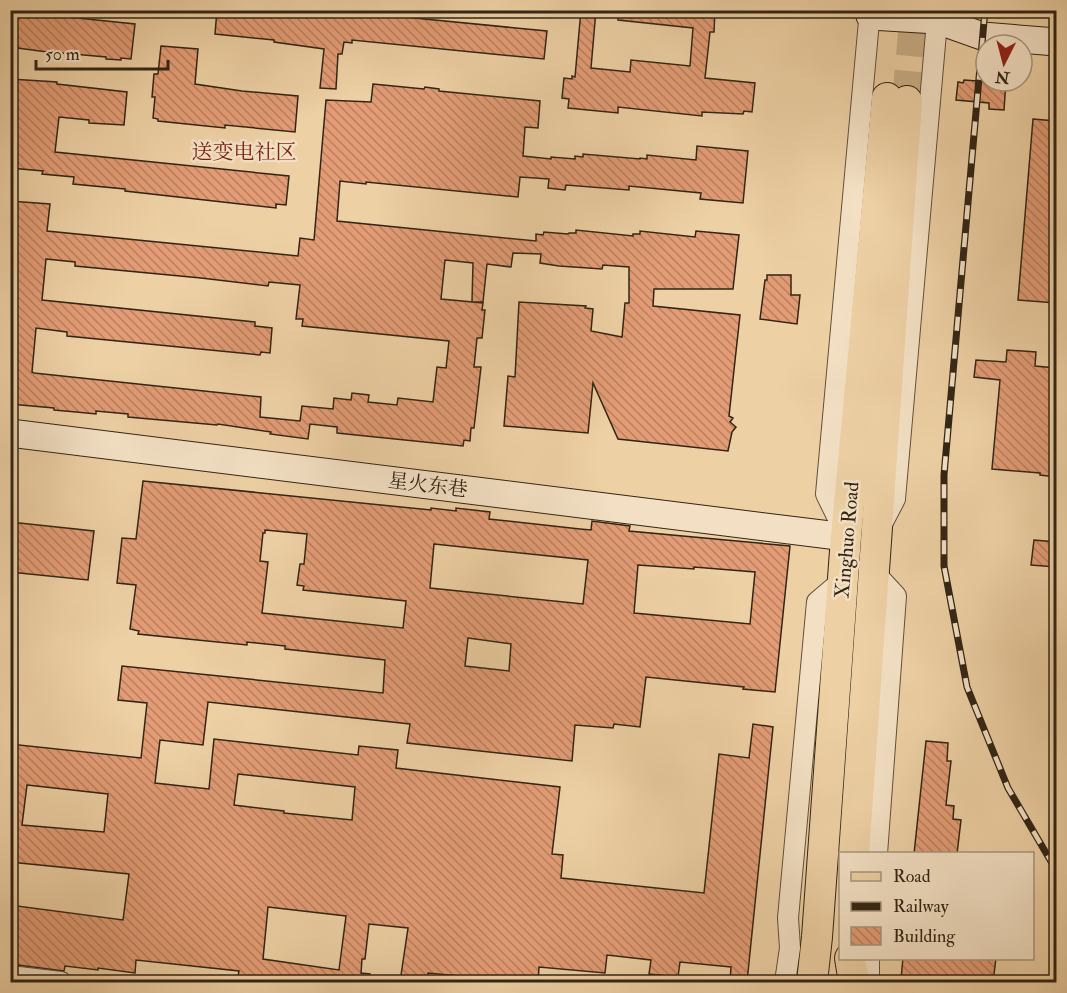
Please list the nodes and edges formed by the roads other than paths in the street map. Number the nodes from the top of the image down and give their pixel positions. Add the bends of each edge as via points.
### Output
1 (870, 13) edge
2 (938, 15) edge
3 (1056, 42) edge
4 (897, 100) tunnel mouth
5 (10, 433) edge
6 (861, 537) junction
7 (873, 571) junction
8 (843, 580) junction
9 (854, 852) edge
10 (877, 852) edge
11 (817, 937) junction
12 (848, 960) edge
13 (848, 960) edge
14 (869, 960) edge
15 (10, 976) edge
16 (62, 982) edge
17 (785, 982) edge
18 (803, 982) edge
19 (812, 982) edge
20 (844, 982) edge
21 (854, 982) edge
22 (869, 982) edge

1 - 2 street
1 - 6 street via 826,494
2 - 3 street via 982,36
2 - 6 street via 895,499
4 - 6 main road, Xinghuo Road
5 - 6 street, 星火东巷
6 - 7 main road, Xinghuo Road
6 - 8 main road, Xinghuo Road
7 - 9 main road, Xinghuo Road
7 - 10 street via 896,597
8 - 11 main road, Xinghuo Road
8 - 17 street via 817,602
11 - 18 main road
11 - 19 main road, Xinghuo Road
12 - 20 main road
13 - 21 main road
14 - 22 street
15 - 16 street

